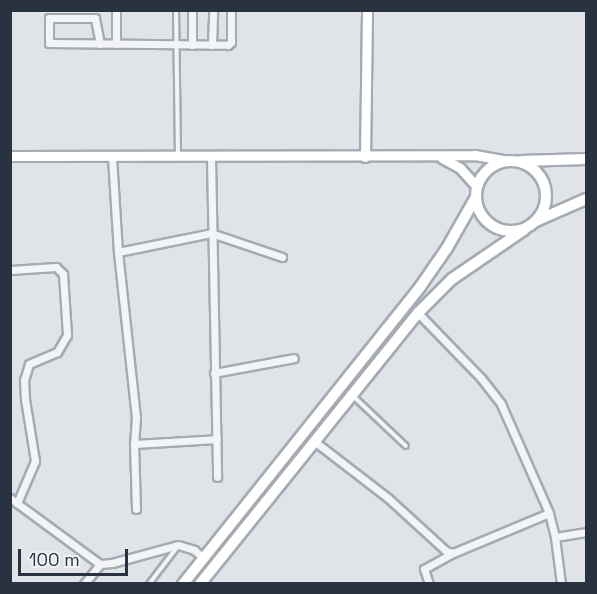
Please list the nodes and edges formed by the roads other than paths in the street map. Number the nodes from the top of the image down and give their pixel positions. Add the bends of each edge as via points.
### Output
1 (116, 10) edge
2 (176, 10) edge
3 (192, 10) edge
4 (213, 10) edge
5 (231, 10) edge
6 (367, 10) edge
7 (176, 43) junction
8 (100, 44) junction
9 (116, 44) junction
10 (192, 45) junction
11 (212, 45) junction
12 (10, 156) edge
13 (178, 156) junction
14 (112, 157) junction
15 (211, 157) junction
16 (364, 157) junction
17 (440, 157) junction
18 (586, 159) edge
19 (513, 161) junction
20 (476, 192) junction
21 (586, 199) edge
22 (536, 221) junction
23 (525, 229) junction
24 (211, 233) junction
25 (118, 252) junction
26 (282, 257) dead end
27 (10, 270) edge
28 (418, 313) junction
29 (294, 358) dead end
30 (214, 373) junction
31 (352, 394) junction
32 (217, 439) junction
33 (314, 441) junction
34 (134, 444) junction
35 (406, 446) dead end
36 (218, 477) dead end
37 (14, 500) edge
38 (136, 509) dead end
39 (549, 513) junction
40 (586, 532) edge
41 (555, 537) junction
42 (178, 546) junction
43 (453, 553) junction
44 (204, 558) junction
45 (100, 564) junction
46 (84, 584) edge
47 (149, 584) edge
48 (183, 584) edge
49 (200, 584) edge
50 (429, 584) edge
51 (561, 584) edge

1 - 9 street
2 - 7 lane
3 - 10 street
4 - 11 street
5 - 11 street via 231,42
6 - 16 street
7 - 9 street
7 - 10 street
7 - 13 lane
8 - 8 street via 49,43 49,18 95,18
8 - 9 street
10 - 11 street
12 - 14 street
13 - 14 street
13 - 15 street
14 - 25 street
15 - 16 street
15 - 24 street
16 - 17 street
17 - 19 street via 475,155
17 - 20 street via 460,168
18 - 19 main road
19 - 20 main road via 489,169
19 - 22 main road via 534,170 545,186 545,205
20 - 23 main road via 478,208 492,226
20 - 44 main road via 447,248 420,287
21 - 22 main road
22 - 23 main road
23 - 28 main road via 452,279
24 - 25 street
24 - 26 street
24 - 30 street
25 - 34 street via 136,417
27 - 37 street via 56,267 63,274 67,335 57,352 29,364 24,380 34,461
28 - 31 main road
28 - 39 street via 501,404
29 - 30 street
30 - 32 street
31 - 33 main road
31 - 35 lane
32 - 34 street
32 - 36 street
33 - 43 street
33 - 49 main road
34 - 38 street
37 - 45 street
39 - 41 street
39 - 43 street
40 - 41 street
41 - 51 street
42 - 44 street via 194,550
42 - 45 street
42 - 47 lane
43 - 50 street via 424,568
44 - 48 main road
45 - 46 street

